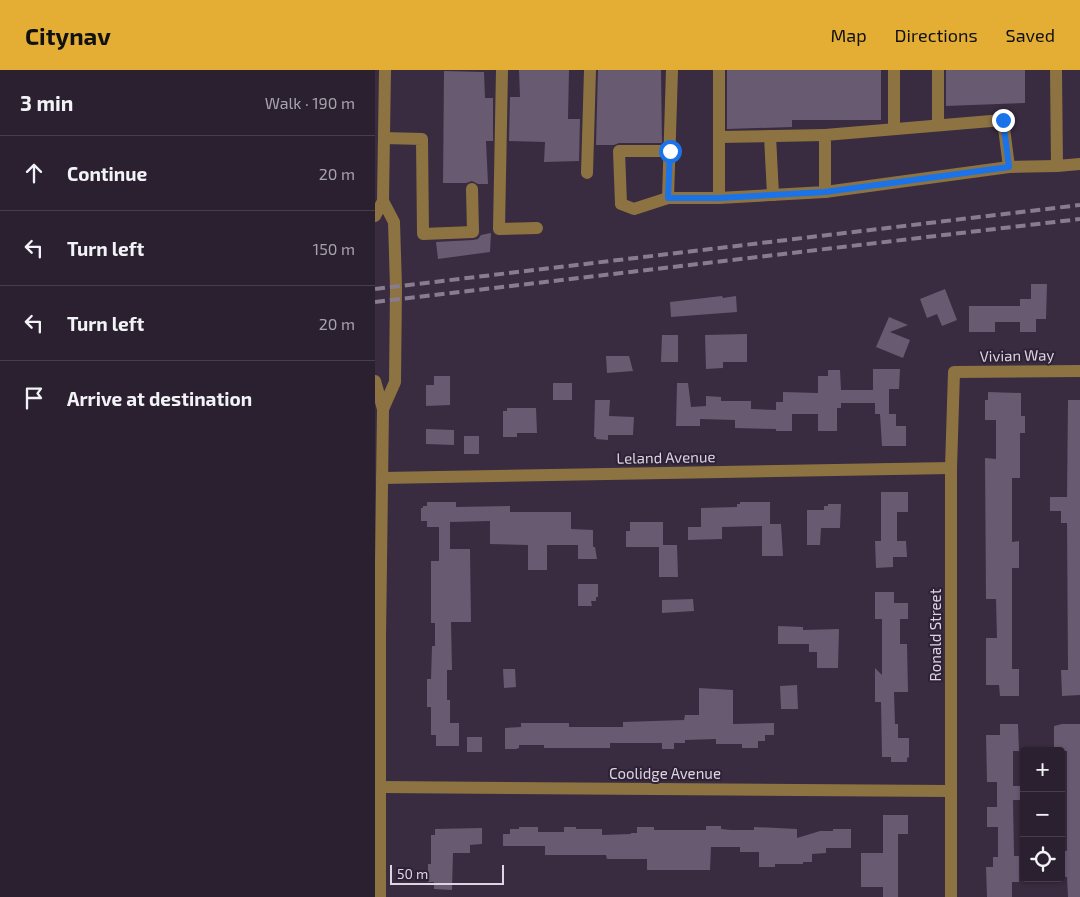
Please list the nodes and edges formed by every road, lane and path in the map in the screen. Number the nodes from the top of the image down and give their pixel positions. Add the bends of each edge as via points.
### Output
1 (385, 70) edge
2 (502, 70) edge
3 (590, 70) edge
4 (671, 70) edge
5 (719, 70) edge
6 (894, 70) edge
7 (938, 70) edge
8 (1056, 70) edge
9 (380, 111) edge
10 (938, 125) junction
11 (894, 128) junction
12 (825, 135) junction
13 (770, 136) junction
14 (719, 137) junction
15 (384, 138) junction
16 (670, 151) junction
17 (1080, 164) edge
18 (1057, 166) junction
19 (1009, 167) junction
20 (587, 173) dead end
21 (472, 189) dead end
22 (825, 192) junction
23 (773, 195) junction
24 (668, 198) junction
25 (719, 198) junction
26 (379, 202) edge
27 (375, 216) edge
28 (537, 228) dead end
29 (1080, 371) edge
30 (954, 372) joint
31 (375, 382) edge
32 (383, 409) junction
33 (951, 468) junction
34 (382, 478) junction
35 (378, 639) edge
36 (380, 787) junction
37 (951, 791) junction
38 (380, 897) edge
39 (951, 897) edge

1 - 9 street
2 - 28 street via 499,229
3 - 20 street
4 - 16 street
5 - 14 street
6 - 11 street
7 - 10 street
8 - 18 street
9 - 15 street
10 - 11 street
10 - 19 street via 1003,120
11 - 12 street
12 - 13 street
12 - 22 street
13 - 14 street
13 - 23 street
14 - 25 street
15 - 21 street via 422,139 423,234 473,232
15 - 26 street
16 - 24 street
16 - 24 street via 619,151 621,204 634,209
17 - 18 street
18 - 19 street
19 - 22 street
22 - 23 street
23 - 25 street
24 - 25 street
26 - 27 street
26 - 32 street via 393,222 396,287 395,382
29 - 30 street, Vivian Way
30 - 33 street, Ronald Street
31 - 32 street
32 - 34 street
33 - 34 street, Leland Avenue
33 - 37 street, Ronald Street
34 - 35 street
35 - 36 street
36 - 37 street, Coolidge Avenue
36 - 38 street
37 - 39 street, Ronald Street

